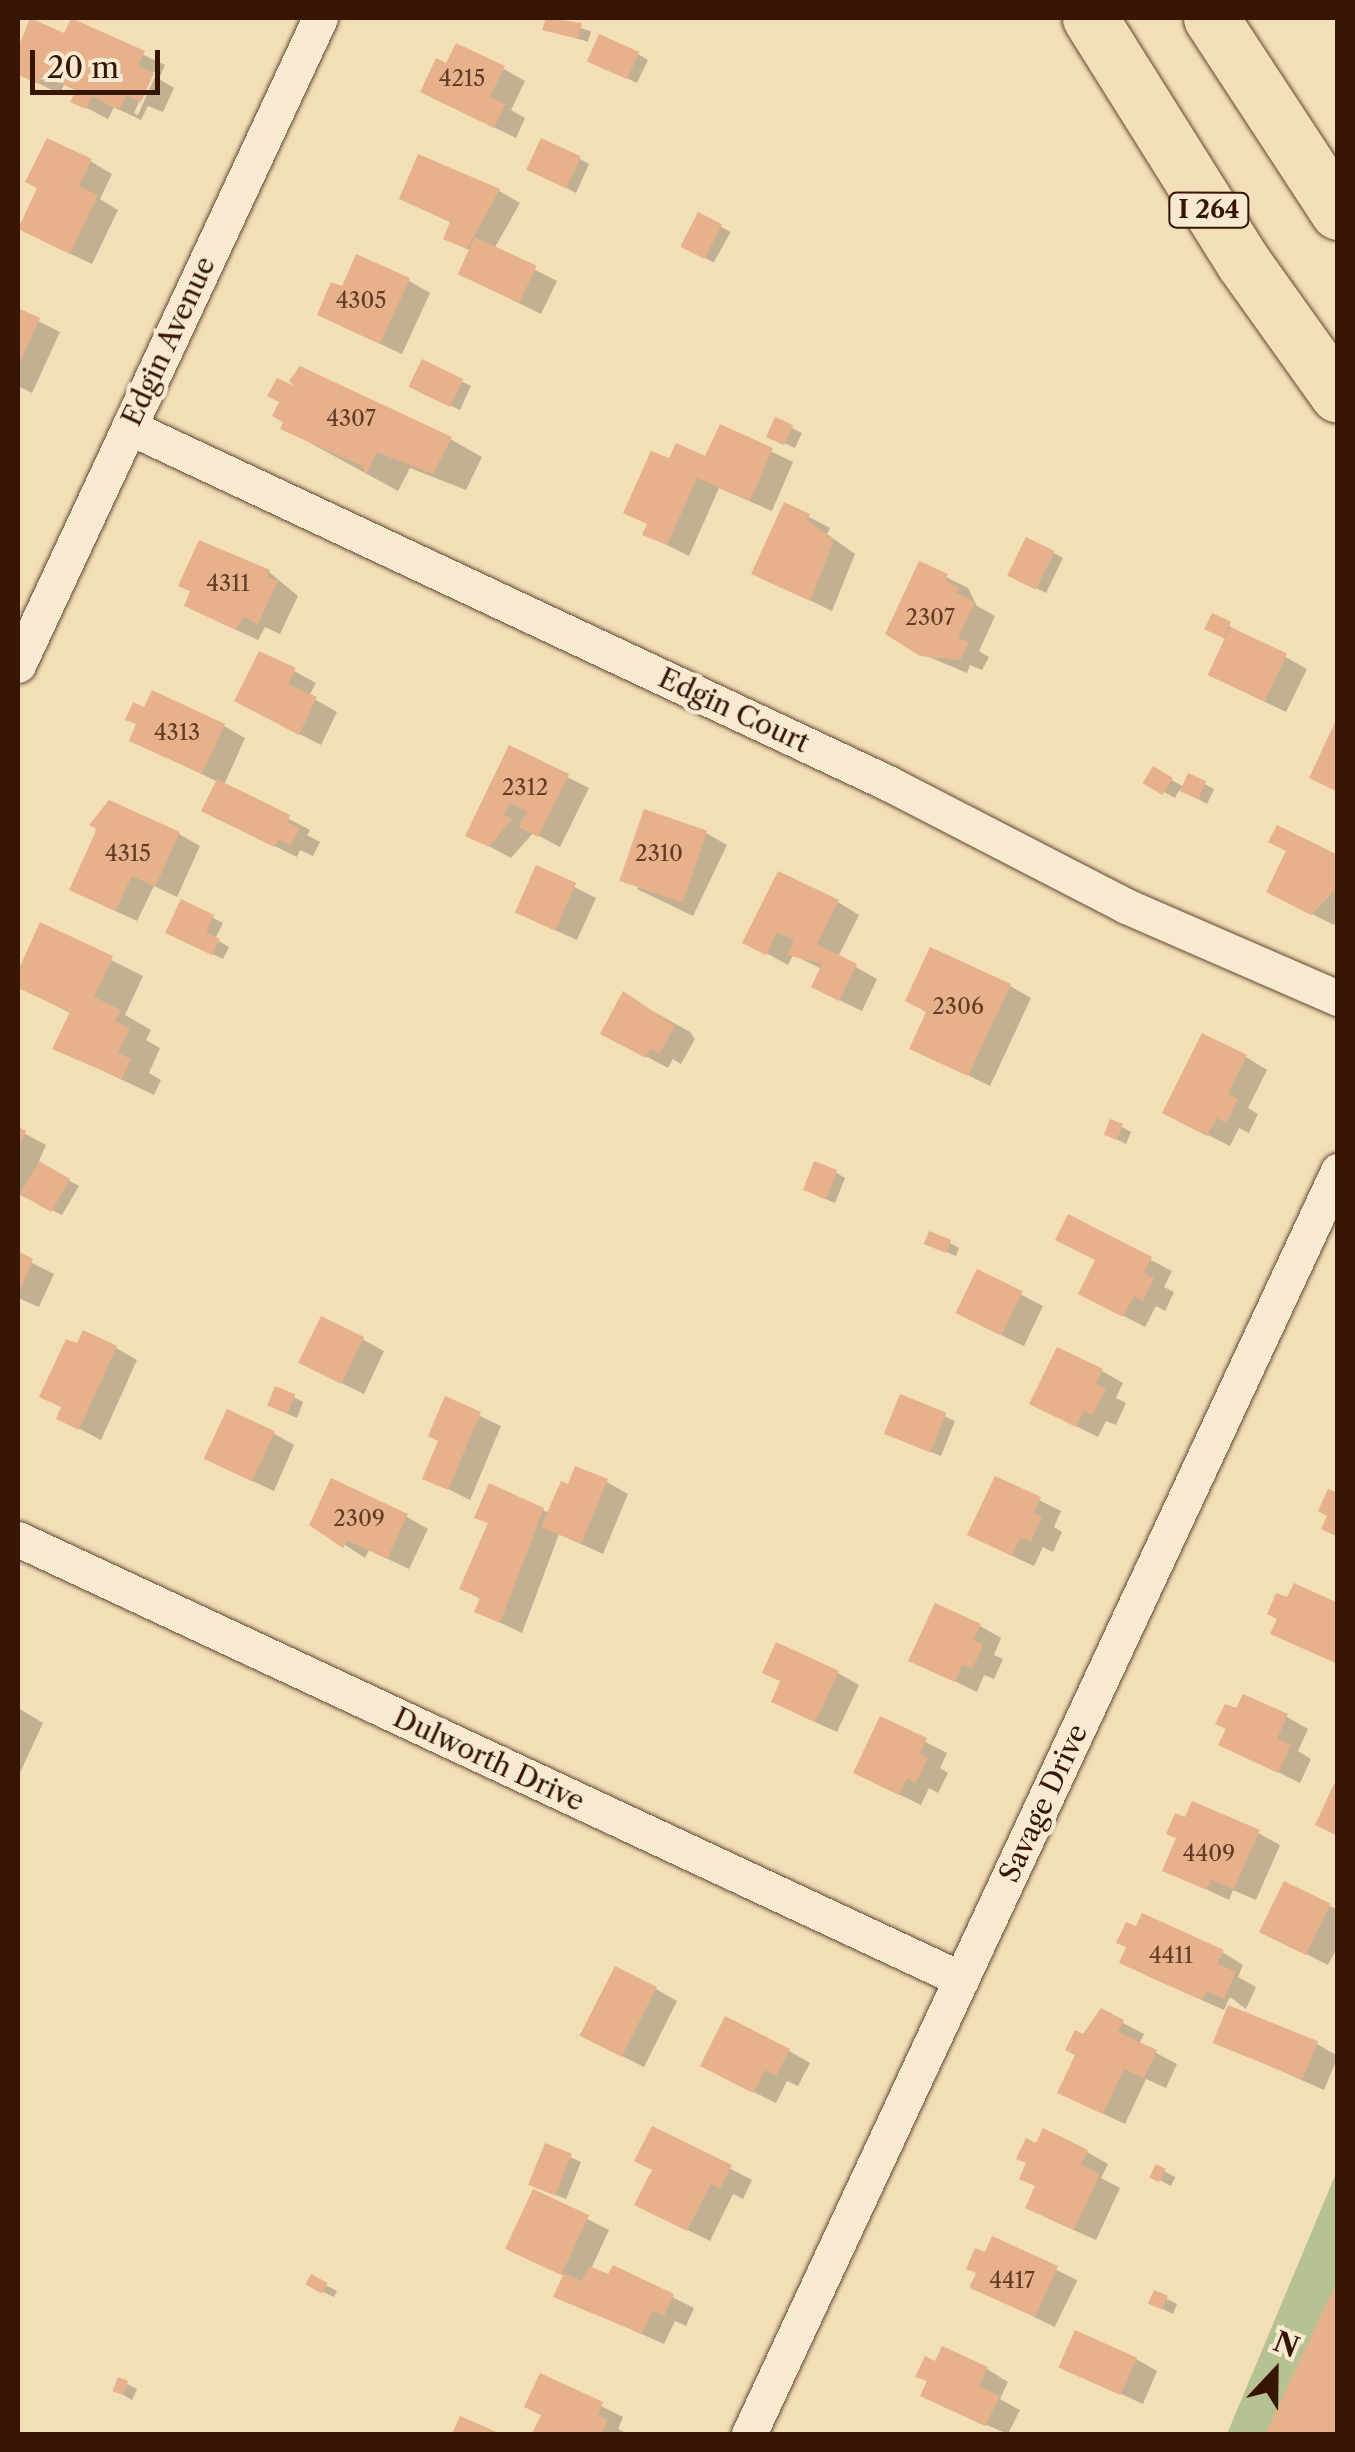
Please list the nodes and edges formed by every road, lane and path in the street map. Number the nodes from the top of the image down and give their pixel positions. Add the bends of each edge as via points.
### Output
1 (317, 18) edge
2 (1090, 18) edge
3 (1211, 18) edge
4 (1338, 212) edge
5 (1338, 395) edge
6 (128, 426) junction
7 (18, 665) edge
8 (1338, 998) edge
9 (1338, 1171) edge
10 (18, 1539) edge
11 (961, 1978) junction
12 (749, 2434) edge

1 - 6 street, Edgin Avenue
2 - 5 highway, I 264 via 1243,262
3 - 4 highway
6 - 7 street, Edgin Avenue
6 - 8 street, Edgin Court via 888,783 1126,906
9 - 11 street, Savage Drive
10 - 11 street, Dulworth Drive
11 - 12 street, Savage Drive

